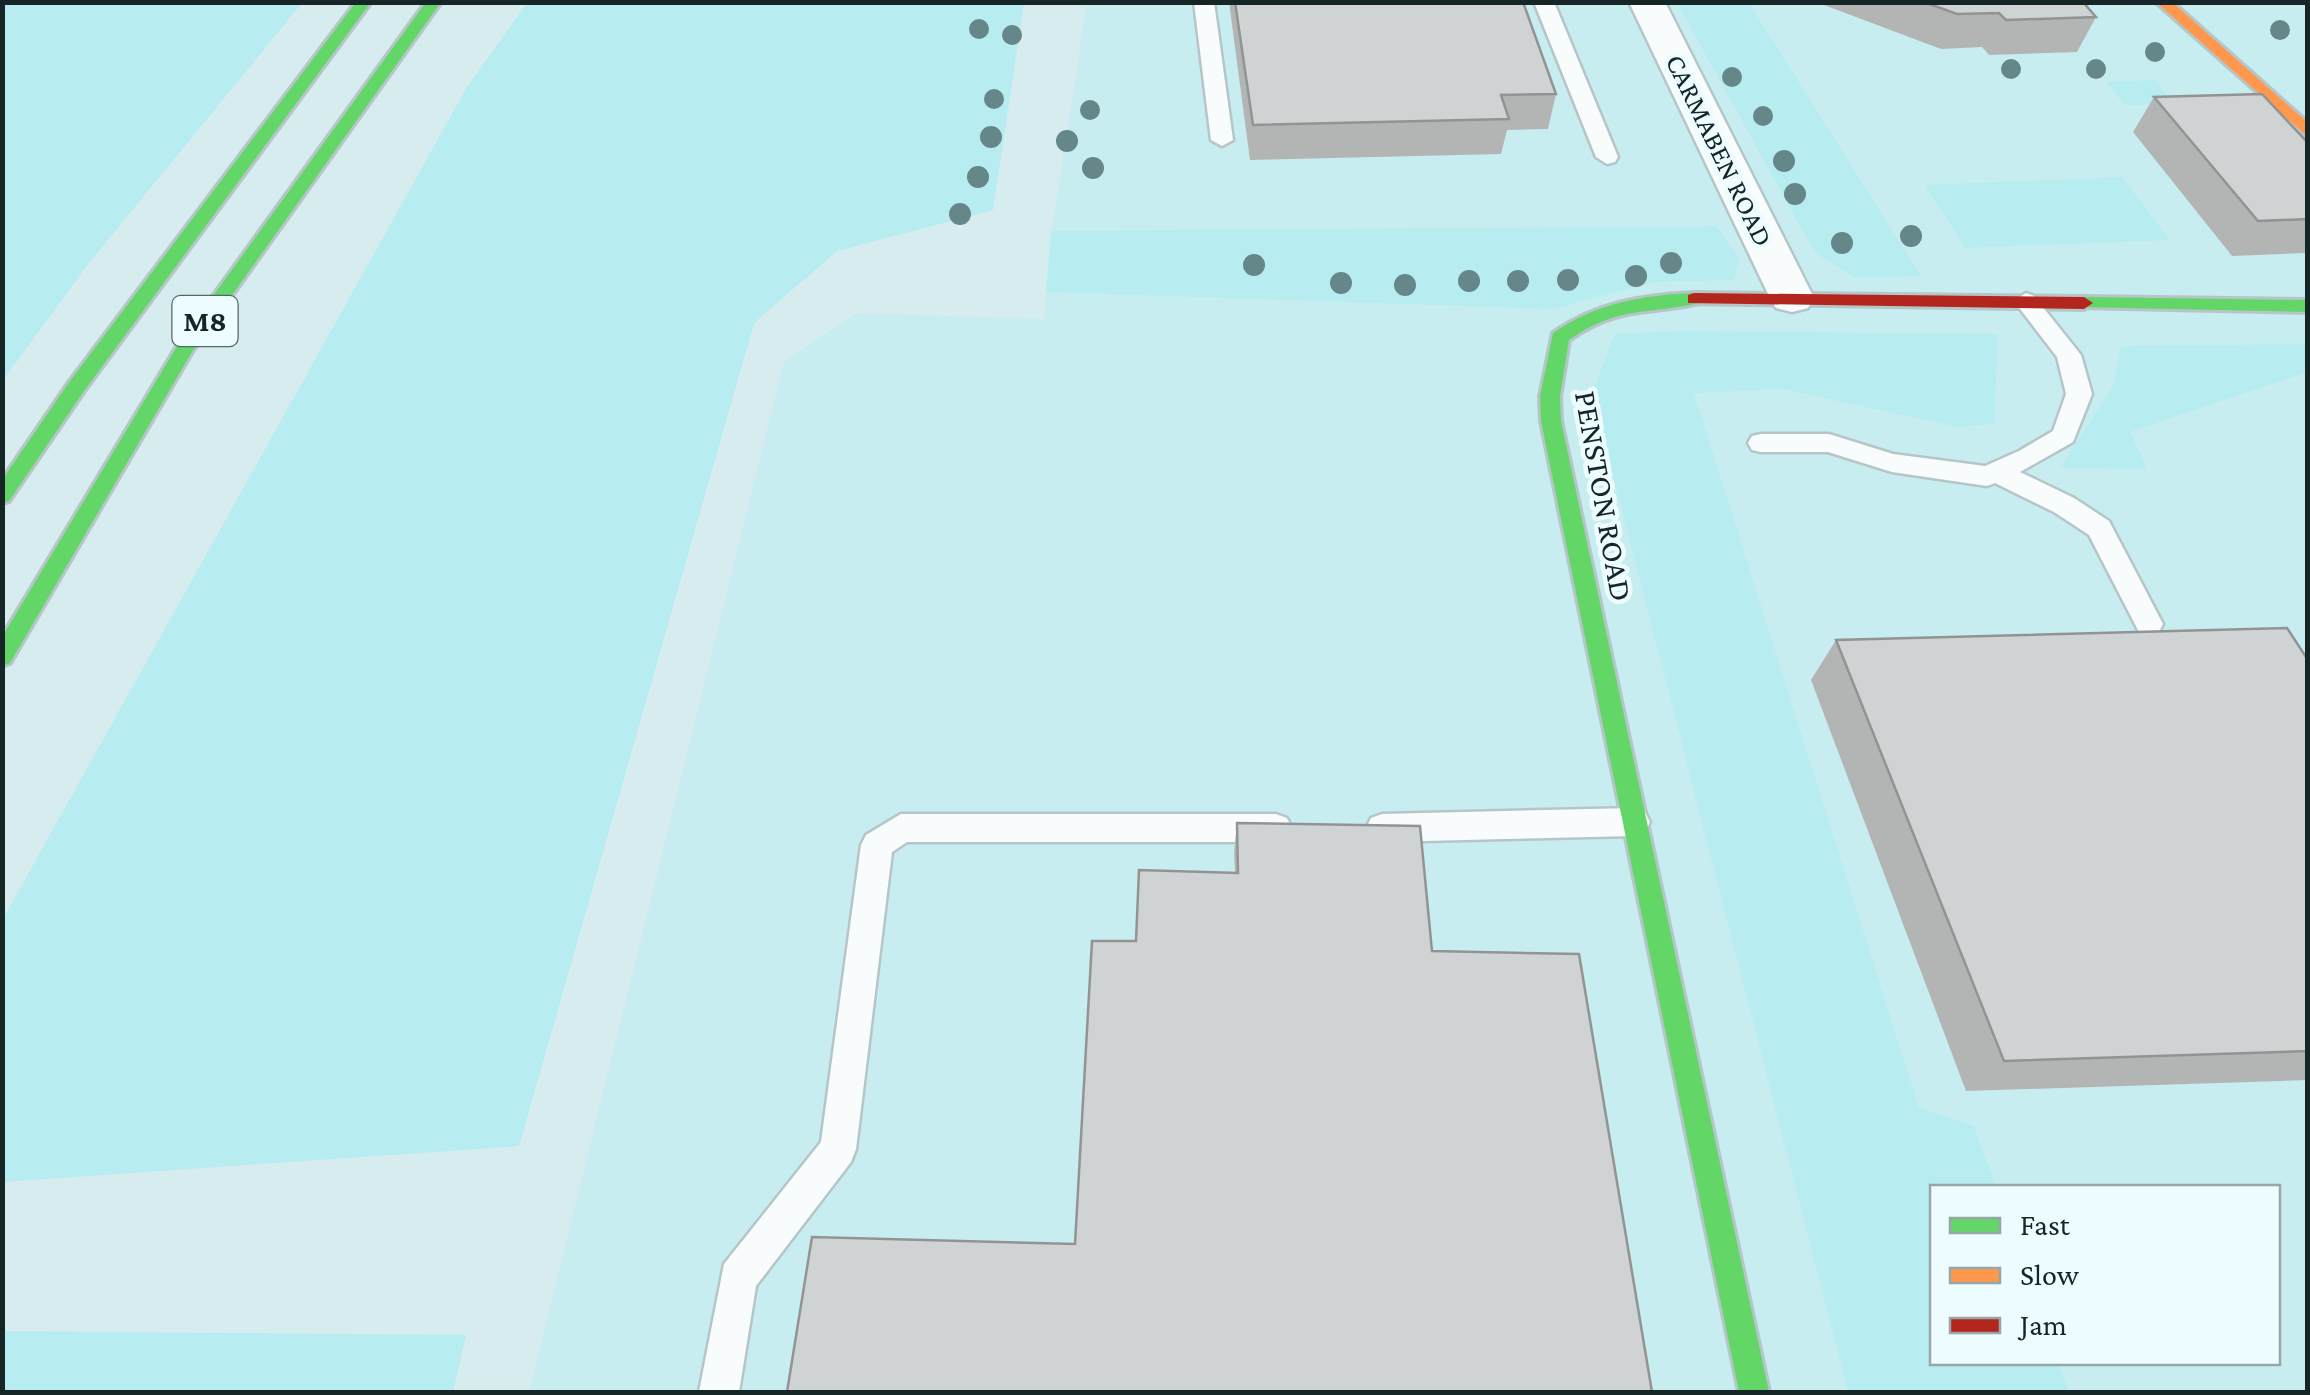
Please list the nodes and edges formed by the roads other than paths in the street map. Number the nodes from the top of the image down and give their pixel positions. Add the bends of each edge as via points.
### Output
1 (364, 2) edge
2 (434, 2) edge
3 (1204, 2) edge
4 (1544, 2) edge
5 (1647, 2) edge
6 (2163, 2) edge
7 (2308, 132) edge
8 (1222, 140) dead end
9 (1608, 157) dead end
10 (1792, 298) junction
11 (2026, 301) junction
12 (2302, 304) edge
13 (1760, 443) dead end
14 (1996, 472) junction
15 (2, 496) edge
16 (2149, 624) dead end
17 (2, 657) edge
18 (1634, 822) junction
19 (1308, 828) edge
20 (1347, 828) edge
21 (720, 1392) edge
22 (1754, 1392) edge

1 - 15 main road, M8
2 - 17 main road, M8 via 186,347
3 - 8 lane
4 - 9 lane
5 - 10 street, CARMABEN ROAD
6 - 7 main road
10 - 11 main road, PENSTON ROAD
10 - 18 main road, PENSTON ROAD via 1644,300 1593,314 1560,337 1551,421
11 - 12 main road, PENSTON ROAD
11 - 14 lane via 2069,356 2079,394 2064,436
13 - 14 lane via 1829,444 1892,463
14 - 16 lane via 2099,528
18 - 20 lane
18 - 22 main road, PENSTON ROAD
19 - 21 lane via 900,828 877,844 838,1149 738,1278

